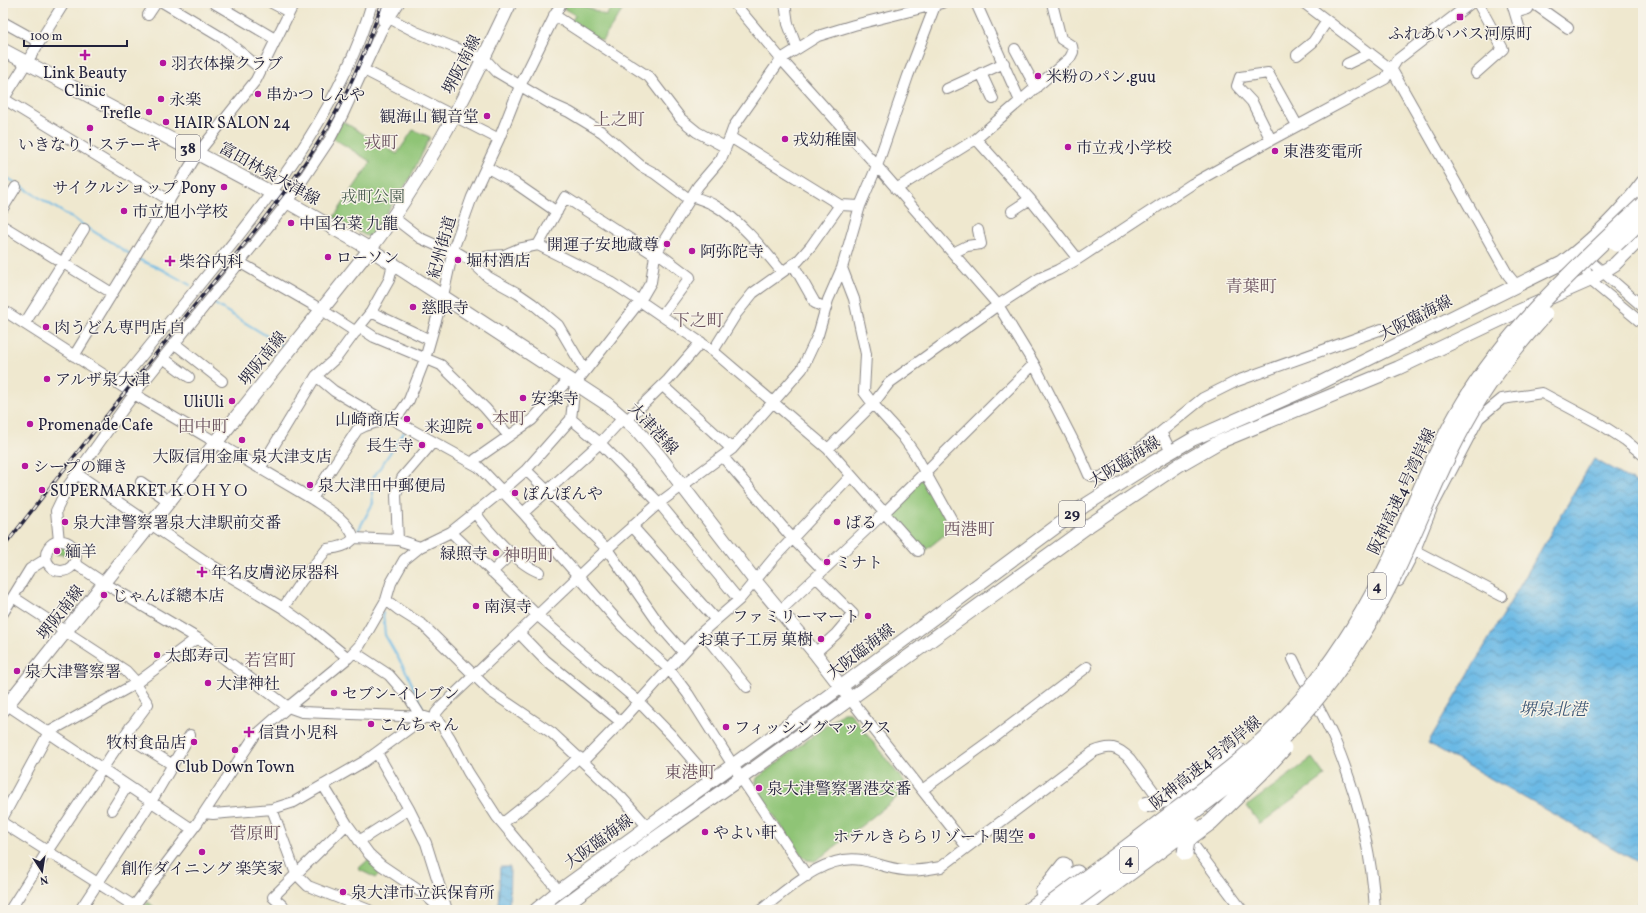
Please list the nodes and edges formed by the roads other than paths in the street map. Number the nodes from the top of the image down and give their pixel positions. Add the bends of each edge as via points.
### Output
1 (64, 3) edge
2 (156, 3) edge
3 (164, 3) edge
4 (214, 3) edge
5 (272, 3) edge
6 (294, 3) edge
7 (372, 3) edge
8 (388, 3) edge
9 (399, 3) edge
10 (510, 3) edge
11 (561, 3) edge
12 (734, 3) edge
13 (785, 3) edge
14 (938, 3) edge
15 (976, 3) edge
16 (1052, 3) edge
17 (1304, 3) edge
18 (1471, 3) edge
19 (1532, 6) edge
20 (1513, 8) edge
21 (289, 12) junction
22 (554, 15) junction
23 (148, 16) dead end
24 (389, 18) junction
25 (1327, 21) junction
26 (3, 22) edge
27 (1568, 28) dead end
28 (1520, 30) dead end
29 (381, 31) junction
30 (275, 39) junction
31 (39, 42) junction
32 (798, 48) junction
33 (1015, 49) dead end
34 (3, 50) edge
35 (1370, 52) junction
36 (1297, 55) dead end
37 (484, 58) junction
38 (781, 59) junction
39 (27, 62) junction
40 (1004, 63) junction
41 (1347, 64) dead end
42 (261, 69) junction
43 (364, 70) junction
44 (1392, 70) junction
45 (981, 73) junction
46 (1476, 73) dead end
47 (339, 84) junction
48 (520, 86) junction
49 (1036, 88) junction
50 (947, 89) dead end
51 (353, 94) junction
52 (992, 99) dead end
53 (3, 100) edge
54 (1020, 101) junction
55 (453, 116) junction
56 (1297, 125) junction
57 (730, 138) junction
58 (499, 139) junction
59 (976, 139) junction
60 (1271, 140) junction
61 (725, 147) junction
62 (198, 153) junction
63 (877, 166) junction
64 (486, 167) junction
65 (1643, 182) edge
66 (16, 187) dead end
67 (896, 189) junction
68 (272, 193) junction
69 (690, 198) junction
70 (1030, 199) junction
71 (169, 200) junction
72 (288, 202) junction
73 (1643, 204) edge
74 (840, 205) junction
75 (860, 206) junction
76 (3, 208) edge
77 (1012, 211) dead end
78 (557, 212) junction
79 (394, 218) junction
80 (1643, 219) edge
81 (3, 226) edge
82 (84, 229) dead end
83 (978, 230) dead end
84 (1643, 236) edge
85 (538, 245) junction
86 (370, 249) junction
87 (453, 250) junction
88 (1578, 251) junction
89 (656, 253) junction
90 (953, 253) junction
91 (1078, 259) junction
92 (470, 260) junction
93 (239, 262) junction
94 (63, 263) junction
95 (393, 264) junction
96 (793, 264) junction
97 (842, 268) junction
98 (782, 272) junction
99 (1603, 272) junction
100 (1590, 280) junction
101 (1517, 286) junction
102 (196, 288) junction
103 (112, 293) junction
104 (443, 296) junction
105 (210, 299) junction
106 (640, 300) junction
107 (998, 305) junction
108 (1643, 307) edge
109 (826, 308) junction
110 (3, 310) edge
111 (322, 310) junction
112 (371, 312) junction
113 (662, 315) junction
114 (25, 322) junction
115 (1643, 324) edge
116 (358, 329) junction
117 (1382, 329) dead end
118 (430, 340) junction
119 (700, 342) junction
120 (174, 343) junction
121 (713, 351) junction
122 (74, 356) junction
123 (163, 358) junction
124 (425, 359) junction
125 (1034, 364) junction
126 (585, 371) junction
127 (316, 376) junction
128 (189, 377) dead end
129 (222, 381) dead end
130 (572, 382) junction
131 (119, 384) junction
132 (663, 386) junction
133 (134, 394) junction
134 (774, 402) junction
135 (872, 404) junction
136 (387, 419) junction
137 (571, 419) junction
138 (626, 419) junction
139 (1161, 432) junction
140 (509, 436) junction
141 (1625, 440) junction
142 (433, 442) junction
143 (216, 443) junction
144 (600, 443) junction
145 (1643, 448) edge
146 (732, 450) junction
147 (828, 450) junction
148 (1171, 452) junction
149 (1643, 455) edge
150 (723, 457) junction
151 (473, 463) junction
152 (260, 467) junction
153 (526, 470) junction
154 (925, 472) junction
155 (77, 474) junction
156 (852, 476) junction
157 (141, 482) dead end
158 (682, 485) junction
159 (502, 491) junction
160 (547, 491) junction
161 (314, 496) junction
162 (170, 502) junction
163 (659, 503) junction
164 (1432, 508) junction
165 (474, 512) junction
166 (885, 512) junction
167 (523, 513) junction
168 (152, 524) junction
169 (954, 524) dead end
170 (632, 526) junction
171 (451, 532) junction
172 (354, 538) junction
173 (792, 538) junction
174 (398, 540) junction
175 (1396, 541) junction
176 (59, 542) junction
177 (420, 547) junction
178 (607, 549) junction
179 (1415, 550) junction
180 (918, 551) dead end
181 (511, 554) junction
182 (46, 560) junction
183 (74, 563) junction
184 (492, 572) junction
185 (540, 572) dead end
186 (820, 573) junction
187 (578, 577) junction
188 (756, 582) junction
189 (104, 583) junction
190 (1502, 596) dead end
191 (13, 597) junction
192 (386, 600) junction
193 (739, 600) junction
194 (283, 608) junction
195 (780, 611) junction
196 (3, 613) edge
197 (538, 616) junction
198 (715, 619) junction
199 (66, 632) junction
200 (702, 632) junction
201 (520, 634) junction
202 (197, 638) junction
203 (682, 652) junction
204 (815, 653) junction
205 (351, 655) junction
206 (1340, 658) junction
207 (1293, 660) dead end
208 (1087, 667) dead end
209 (669, 670) junction
210 (474, 675) junction
211 (136, 683) junction
212 (840, 686) junction
213 (1306, 686) junction
214 (747, 687) dead end
215 (850, 699) junction
216 (638, 702) junction
217 (4, 706) edge
218 (288, 707) junction
219 (1318, 708) junction
220 (427, 718) junction
221 (621, 722) junction
222 (130, 728) junction
223 (49, 732) junction
224 (190, 736) dead end
225 (1238, 750) junction
226 (378, 753) junction
227 (581, 759) junction
228 (173, 765) junction
229 (733, 766) junction
230 (102, 768) junction
231 (1260, 774) junction
232 (741, 778) junction
233 (710, 781) junction
234 (128, 786) junction
235 (323, 786) junction
236 (922, 790) junction
237 (151, 802) junction
238 (1144, 805) dead end
239 (272, 809) junction
240 (409, 809) junction
241 (112, 810) dead end
242 (1168, 811) junction
243 (204, 813) junction
244 (3, 817) edge
245 (3, 823) edge
246 (503, 823) junction
247 (347, 824) junction
248 (647, 826) junction
249 (192, 829) junction
250 (1182, 830) junction
251 (359, 841) junction
252 (967, 847) junction
253 (48, 850) junction
254 (1185, 853) dead end
255 (1071, 869) junction
256 (296, 874) junction
257 (807, 876) junction
258 (98, 883) junction
259 (559, 891) junction
260 (3, 906) edge
261 (132, 908) edge
262 (564, 908) edge
263 (11, 910) edge
264 (80, 910) edge
265 (287, 910) edge
266 (369, 910) edge
267 (442, 910) edge
268 (447, 910) edge
269 (536, 910) edge
270 (761, 910) edge
271 (1025, 910) edge
272 (1029, 910) edge
273 (1034, 910) edge
274 (1043, 910) edge
275 (1062, 910) edge
276 (1072, 910) edge
277 (1081, 910) edge
278 (1242, 910) edge
279 (1375, 910) edge

1 - 31 street
2 - 23 street
3 - 42 street via 224,39
4 - 30 street
5 - 21 street
6 - 21 street
7 - 47 street
8 - 29 street
9 - 24 street
10 - 37 main road, 堺阪南線
11 - 22 street, 紀州街道
12 - 38 street
13 - 32 street via 788,24
14 - 32 street via 826,33
14 - 63 street via 908,76
15 - 40 street
16 - 49 street via 1061,39 1072,46 1073,52 1070,58
17 - 25 street
18 - 44 street via 1397,60
18 - 46 street via 1497,30 1503,48 1492,63
19 - 20 street
19 - 27 street via 1537,6
20 - 28 street
21 - 30 street
22 - 48 street, 紀州街道
22 - 61 street via 649,77 682,119 697,132
24 - 29 street
24 - 37 street via 416,32
25 - 35 street
25 - 36 street via 1313,42
26 - 31 street
29 - 43 street
30 - 42 street
31 - 39 street
32 - 38 street
33 - 49 street
34 - 39 main road, 富田林泉大津線 / 38
35 - 41 street
35 - 44 street
37 - 48 street via 497,72
37 - 55 main road, 堺阪南線
38 - 57 street via 734,126
38 - 63 street
39 - 53 street
39 - 62 main road, 富田林泉大津線 / 38
40 - 45 street
40 - 54 street
42 - 62 street via 256,80
43 - 51 street
43 - 55 street
44 - 56 street via 1385,80
44 - 101 street via 1508,275
45 - 50 street
45 - 52 street
47 - 51 street
47 - 68 street via 314,130
48 - 58 street, 紀州街道
48 - 69 street via 602,132 641,166
49 - 54 street
51 - 72 street via 330,138
53 - 71 street
54 - 59 street
55 - 58 street
55 - 79 main road, 堺阪南線
56 - 60 street
56 - 60 street via 1268,73 1240,77 1237,86 1252,102
57 - 61 street
57 - 74 street
58 - 64 street, 紀州街道
59 - 67 street
59 - 70 street
60 - 91 street via 1192,184
61 - 69 street via 720,160
62 - 68 main road, 富田林泉大津線 / 38
62 - 71 street
63 - 67 street
63 - 75 street
64 - 78 street via 515,183
64 - 87 street, 紀州街道
65 - 88 main road, 大阪臨海線 / 29 via 1600,232
66 - 76 street
67 - 90 street
68 - 72 main road, 富田林泉大津線 / 38
68 - 102 street
69 - 89 street
69 - 98 street via 714,205 731,217 769,255
70 - 77 street
70 - 91 street
71 - 103 street
72 - 86 main road, 富田林泉大津線 / 38
72 - 93 street
73 - 206 highway, 阪神高速4号湾岸線 / 4, bridge via 1539,306 1481,376 1446,436 1388,564
74 - 75 street
74 - 96 street via 811,246
75 - 97 street
78 - 85 street
78 - 89 street via 565,197
79 - 86 main road, 堺阪南線
79 - 87 street via 420,238 449,251
80 - 206 highway, 阪神高速4号湾岸線 / 4, bridge via 1551,307 1491,381 1471,412 1454,446 1383,598
81 - 94 street
82 - 94 street
83 - 90 street via 981,244 967,246
84 - 99 main road, 大阪臨海線 / 29 via 1615,264
85 - 92 street via 504,255
85 - 106 street via 608,280
86 - 95 main road, 大津港線
86 - 111 main road, 堺阪南線
87 - 92 street
87 - 104 street, 紀州街道
88 - 99 street
88 - 100 street
88 - 101 main road, 大阪臨海線 / 29 via 1562,263
89 - 106 street via 652,282
89 - 113 street via 690,277
90 - 107 street
91 - 107 street via 1040,278
92 - 126 street via 488,277 534,304 558,325
93 - 105 street
93 - 111 street
94 - 103 street
94 - 114 street
95 - 104 main road, 大津港線
95 - 112 street via 389,280
96 - 98 street
96 - 109 street via 815,303
97 - 109 street
97 - 135 street via 854,299 866,354 864,392
98 - 121 street via 753,293 736,314
99 - 100 main road, 大阪臨海線 / 29
99 - 108 street
100 - 115 street
100 - 215 main road, 大阪臨海線 / 29 via 1398,368 1206,449 1091,524
101 - 148 main road, 大阪臨海線 / 29 via 1318,384 1193,439
102 - 105 street
102 - 131 street
103 - 122 street
104 - 118 street, 紀州街道
104 - 130 main road, 大津港線
105 - 120 street
106 - 113 street
106 - 126 street
107 - 125 street
107 - 135 street via 889,383
109 - 134 street via 818,335 802,369
110 - 114 street
111 - 116 street
111 - 143 main road, 堺阪南線
112 - 116 street
112 - 118 street
113 - 119 street
114 - 122 street
116 - 124 street
116 - 127 street via 337,357
117 - 139 street via 1237,381 1203,398
118 - 124 street, 紀州街道
119 - 121 street
119 - 132 street
120 - 123 street
120 - 129 street
121 - 134 street
122 - 131 street
123 - 128 street
123 - 133 street
124 - 136 street, 紀州街道 via 409,400 400,413
124 - 140 street via 441,365 485,408
125 - 139 street via 1089,475 1100,478
125 - 154 street
126 - 130 street
127 - 136 street via 334,391
127 - 152 street
130 - 137 street
130 - 138 main road, 大津港線
130 - 140 street via 532,420
131 - 133 street
132 - 138 street
132 - 146 street
133 - 143 street
133 - 155 street
134 - 146 street
134 - 147 street
135 - 147 street
135 - 154 street via 903,437
136 - 142 street
136 - 161 street, 紀州街道 via 357,430
137 - 144 street
137 - 153 street
138 - 144 street
138 - 158 main road, 大津港線
139 - 148 street
140 - 151 street
141 - 145 street
141 - 149 street
141 - 164 street via 1542,393 1502,399 1479,418
142 - 151 street
142 - 174 street via 402,478 396,495
143 - 152 street
143 - 162 main road, 堺阪南線
144 - 160 street
144 - 163 street
146 - 150 street
147 - 156 street
148 - 212 main road, 大阪臨海線 / 29 via 1084,506
150 - 158 street
150 - 173 street
151 - 159 street
152 - 161 street
153 - 159 street
153 - 160 street
154 - 166 street
154 - 169 street
155 - 168 street
155 - 176 street via 56,511
156 - 166 street
156 - 173 street
157 - 162 street
158 - 163 street
158 - 188 main road, 大津港線
159 - 165 street
159 - 167 street
160 - 167 street
160 - 178 street
161 - 172 street via 352,532
162 - 168 main road, 堺阪南線
163 - 170 street
163 - 193 street
164 - 175 street
164 - 179 street
165 - 171 street
165 - 181 street via 487,530
166 - 180 street
166 - 186 street
167 - 187 street
168 - 189 main road, 堺阪南線
168 - 194 street via 211,565
170 - 178 street
170 - 198 street
171 - 177 street
171 - 184 street
172 - 174 street
172 - 194 street via 350,543 328,549
173 - 186 street
173 - 188 street
174 - 177 street
175 - 179 street
175 - 213 street via 1346,628
176 - 182 street via 47,550
176 - 183 street via 63,541 72,546 76,554
177 - 192 street via 404,560 391,583
178 - 187 street
178 - 203 street via 662,628
179 - 190 street
179 - 219 street via 1368,638
181 - 184 street
181 - 185 street via 531,569
182 - 183 street via 51,567 59,571 68,569
182 - 191 street via 30,569
183 - 189 street
184 - 197 street
186 - 195 street
186 - 204 street via 852,614 836,634
187 - 197 street
187 - 209 street via 622,626
188 - 193 street
188 - 195 main road, 大津港線
189 - 199 main road, 堺阪南線
189 - 202 street
191 - 196 street
191 - 199 street
192 - 205 street via 360,645
192 - 210 street via 423,625
193 - 198 street
194 - 205 street
195 - 204 main road, 大津港線
197 - 201 street
197 - 216 street
198 - 200 street
199 - 211 street via 126,671
199 - 217 main road, 堺阪南線
200 - 203 street
200 - 214 street
201 - 210 street
201 - 221 street via 545,660
202 - 211 street
202 - 218 street
203 - 209 street
204 - 212 main road, 大津港線
205 - 218 street
205 - 220 street via 389,675
206 - 225 highway, bridge via 1288,710
206 - 231 highway, bridge via 1318,704 1300,729
206 - 274 highway, 阪神高速4号湾岸線 / 4, bridge via 1267,737 1241,760
206 - 275 highway, 阪神高速4号湾岸線 / 4, bridge via 1302,715 1247,770
207 - 213 street
208 - 236 street
209 - 216 street
209 - 229 street via 688,694
210 - 220 street via 436,713
210 - 227 street via 490,691 552,733
211 - 222 street via 148,704
211 - 223 street
212 - 215 main road, 大津港線
212 - 229 main road, 大阪臨海線 / 29
213 - 219 street
213 - 242 street via 1246,749
215 - 232 main road, 大阪臨海線 / 29
215 - 236 street
216 - 221 street
216 - 233 street via 672,736
217 - 223 street
218 - 220 street via 302,712
218 - 243 street via 254,738
219 - 250 street via 1258,770
219 - 279 street via 1335,740 1355,798 1370,865
220 - 226 street
220 - 246 street via 439,721 444,726 468,772
221 - 227 street
222 - 228 street
222 - 230 street
223 - 230 street
223 - 244 street
224 - 228 street
225 - 238 highway, bridge via 1164,800
225 - 255 highway via 1192,787
226 - 235 street
226 - 240 street
227 - 246 street
227 - 248 street
228 - 237 street
229 - 232 street
229 - 233 main road, 大阪臨海線 / 29
230 - 234 street
230 - 253 street
231 - 254 highway, bridge via 1187,841
231 - 277 highway, 4, bridge
232 - 257 street
232 - 262 main road, 大阪臨海線 / 29 via 651,841
233 - 248 main road, 大阪臨海線 / 29
234 - 237 street
234 - 241 street
235 - 239 street via 294,802
235 - 247 street
236 - 252 street
237 - 249 street
237 - 258 street
239 - 243 street
239 - 256 street
240 - 251 street
240 - 268 street via 426,843
242 - 250 street
242 - 252 street via 1122,751 1112,747 1104,748 1093,752
242 - 273 street
243 - 249 street
245 - 253 street
246 - 259 street
247 - 251 street
247 - 256 street
248 - 259 main road, 大阪臨海線 / 29
249 - 261 street
250 - 276 street
250 - 278 street
251 - 267 street via 381,865 424,894
252 - 257 street via 941,866 923,870 904,870 861,860 843,859 826,864
253 - 258 street
253 - 263 street
255 - 271 highway
255 - 272 highway
256 - 265 street via 273,897
256 - 266 street via 308,886
257 - 270 street
258 - 261 street
258 - 264 street
259 - 269 main road, 大阪臨海線 / 29
260 - 263 street

